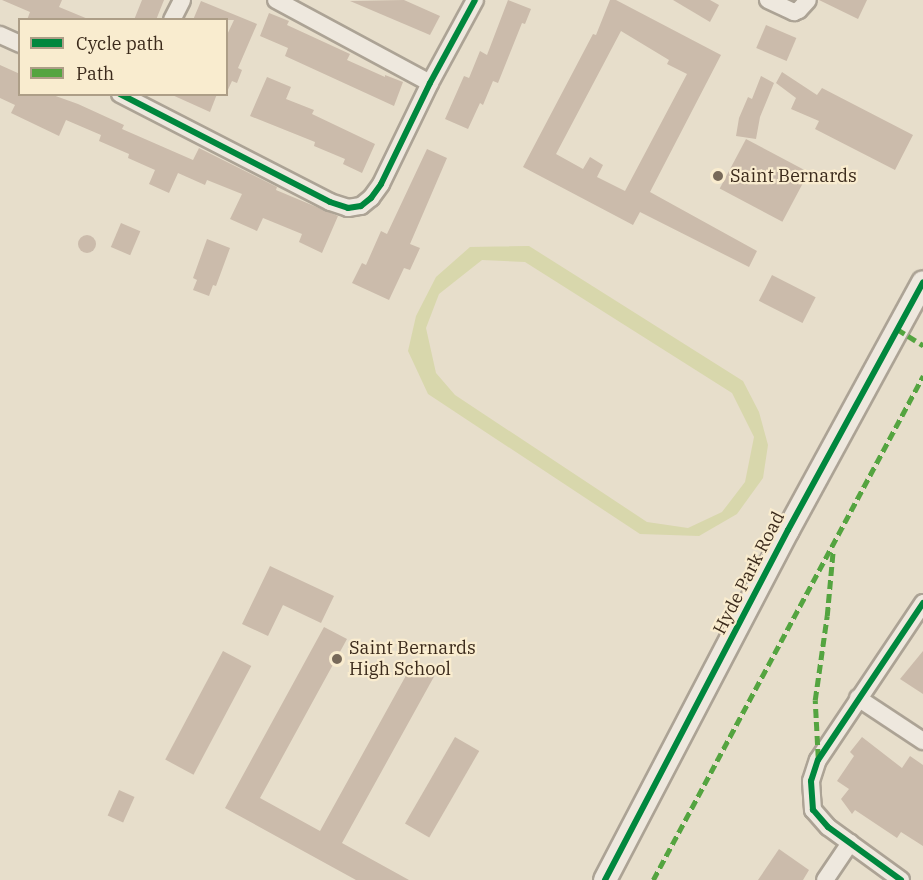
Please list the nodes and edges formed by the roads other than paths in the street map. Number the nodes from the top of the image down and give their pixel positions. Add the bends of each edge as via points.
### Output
1 (182, 0) edge
2 (276, 0) edge
3 (475, 0) edge
4 (768, 0) edge
5 (808, 0) edge
6 (173, 18) edge
7 (0, 35) edge
8 (18, 43) edge
9 (430, 83) junction
10 (129, 96) edge
11 (923, 282) edge
12 (923, 603) edge
13 (858, 698) junction
14 (923, 741) edge
15 (850, 843) junction
16 (605, 880) edge
17 (825, 880) edge
18 (901, 880) edge

1 - 6 street
2 - 9 street
3 - 9 street
4 - 5 street via 794,12
7 - 8 street
9 - 10 street via 381,184 366,202 348,208
11 - 16 street, Hyde Park Road
12 - 13 street
13 - 14 street
13 - 15 street via 818,760 811,781 813,810
15 - 17 street
15 - 18 street

